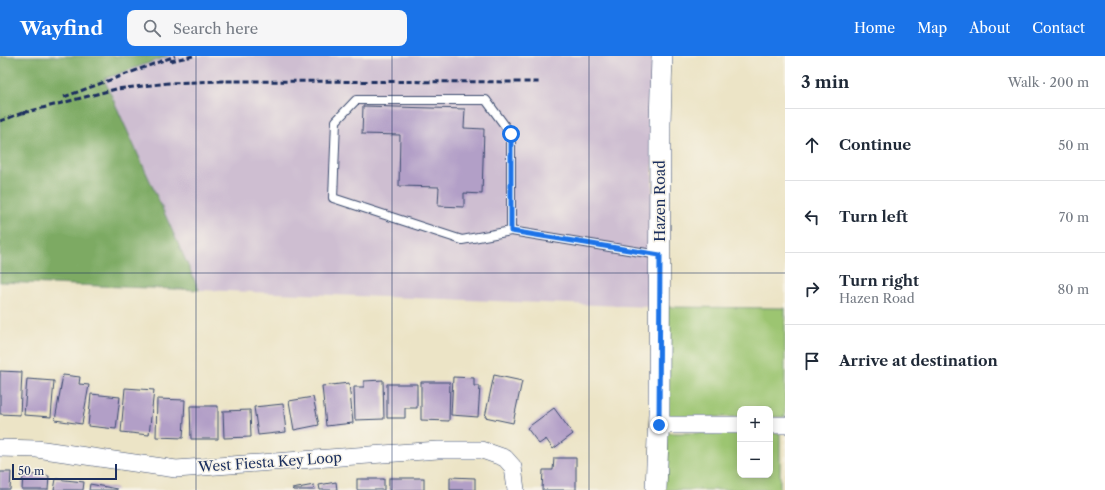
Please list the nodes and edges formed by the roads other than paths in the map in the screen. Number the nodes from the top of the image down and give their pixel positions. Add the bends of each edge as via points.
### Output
1 (662, 56) edge
2 (511, 231) junction
3 (660, 255) junction
4 (659, 425) junction
5 (737, 425) edge
6 (773, 425) edge
7 (785, 425) edge
8 (0, 448) edge
9 (516, 490) edge
10 (656, 490) edge

1 - 3 street, Hazen Road
2 - 2 lane via 462,240 333,198 336,121 356,100 486,100 511,134
2 - 3 lane
3 - 4 street, Hazen Road
4 - 5 street
4 - 10 street, Hazen Road
6 - 7 street
8 - 9 street, West Fiesta Key Loop via 37,449 176,469 438,450 482,450 505,458 513,467

